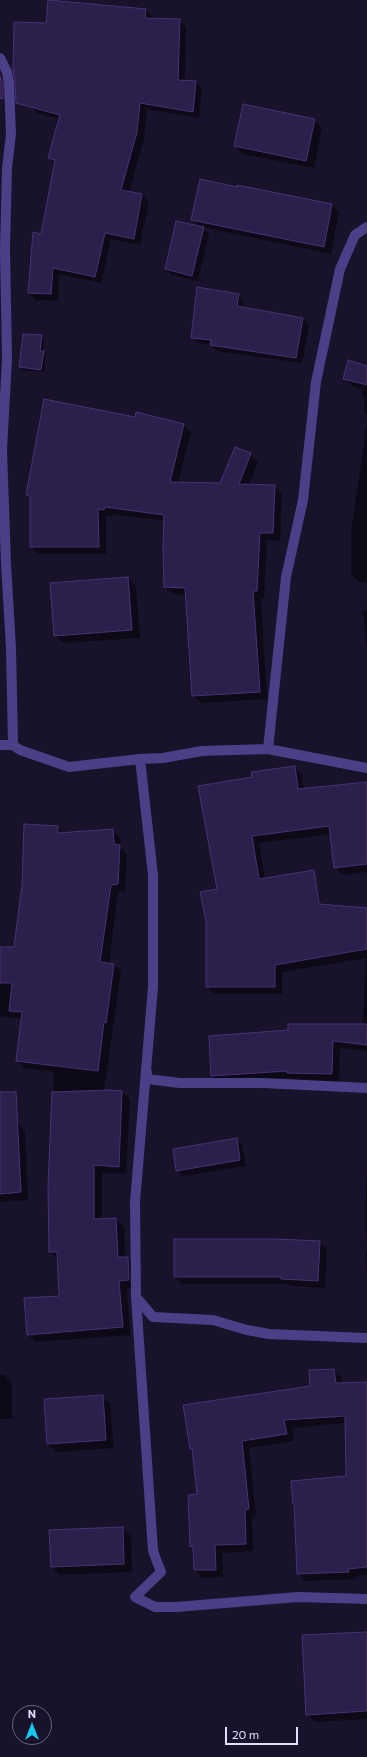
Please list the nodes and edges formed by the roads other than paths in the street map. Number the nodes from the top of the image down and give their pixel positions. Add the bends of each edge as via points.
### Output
1 (0, 58) edge
2 (5, 112) edge
3 (367, 227) edge
4 (0, 745) edge
5 (14, 745) junction
6 (268, 749) junction
7 (140, 759) junction
8 (367, 768) edge
9 (147, 1052) junction
10 (367, 1088) edge
11 (136, 1297) junction
12 (367, 1338) edge
13 (367, 1599) edge

1 - 2 street via 10,83
2 - 5 street via 11,134 7,168 7,359 2,450
3 - 6 street via 355,235 340,269 316,382 303,500 286,577
4 - 5 street
5 - 7 street via 20,750 69,767
6 - 7 street via 202,751
6 - 8 street
7 - 9 street via 153,875 153,987
9 - 10 street via 147,1079 180,1083 263,1083
9 - 11 street via 135,1202
11 - 12 street via 153,1317 213,1320 269,1334
11 - 13 street via 154,1551 161,1572 135,1597 155,1607 298,1597

